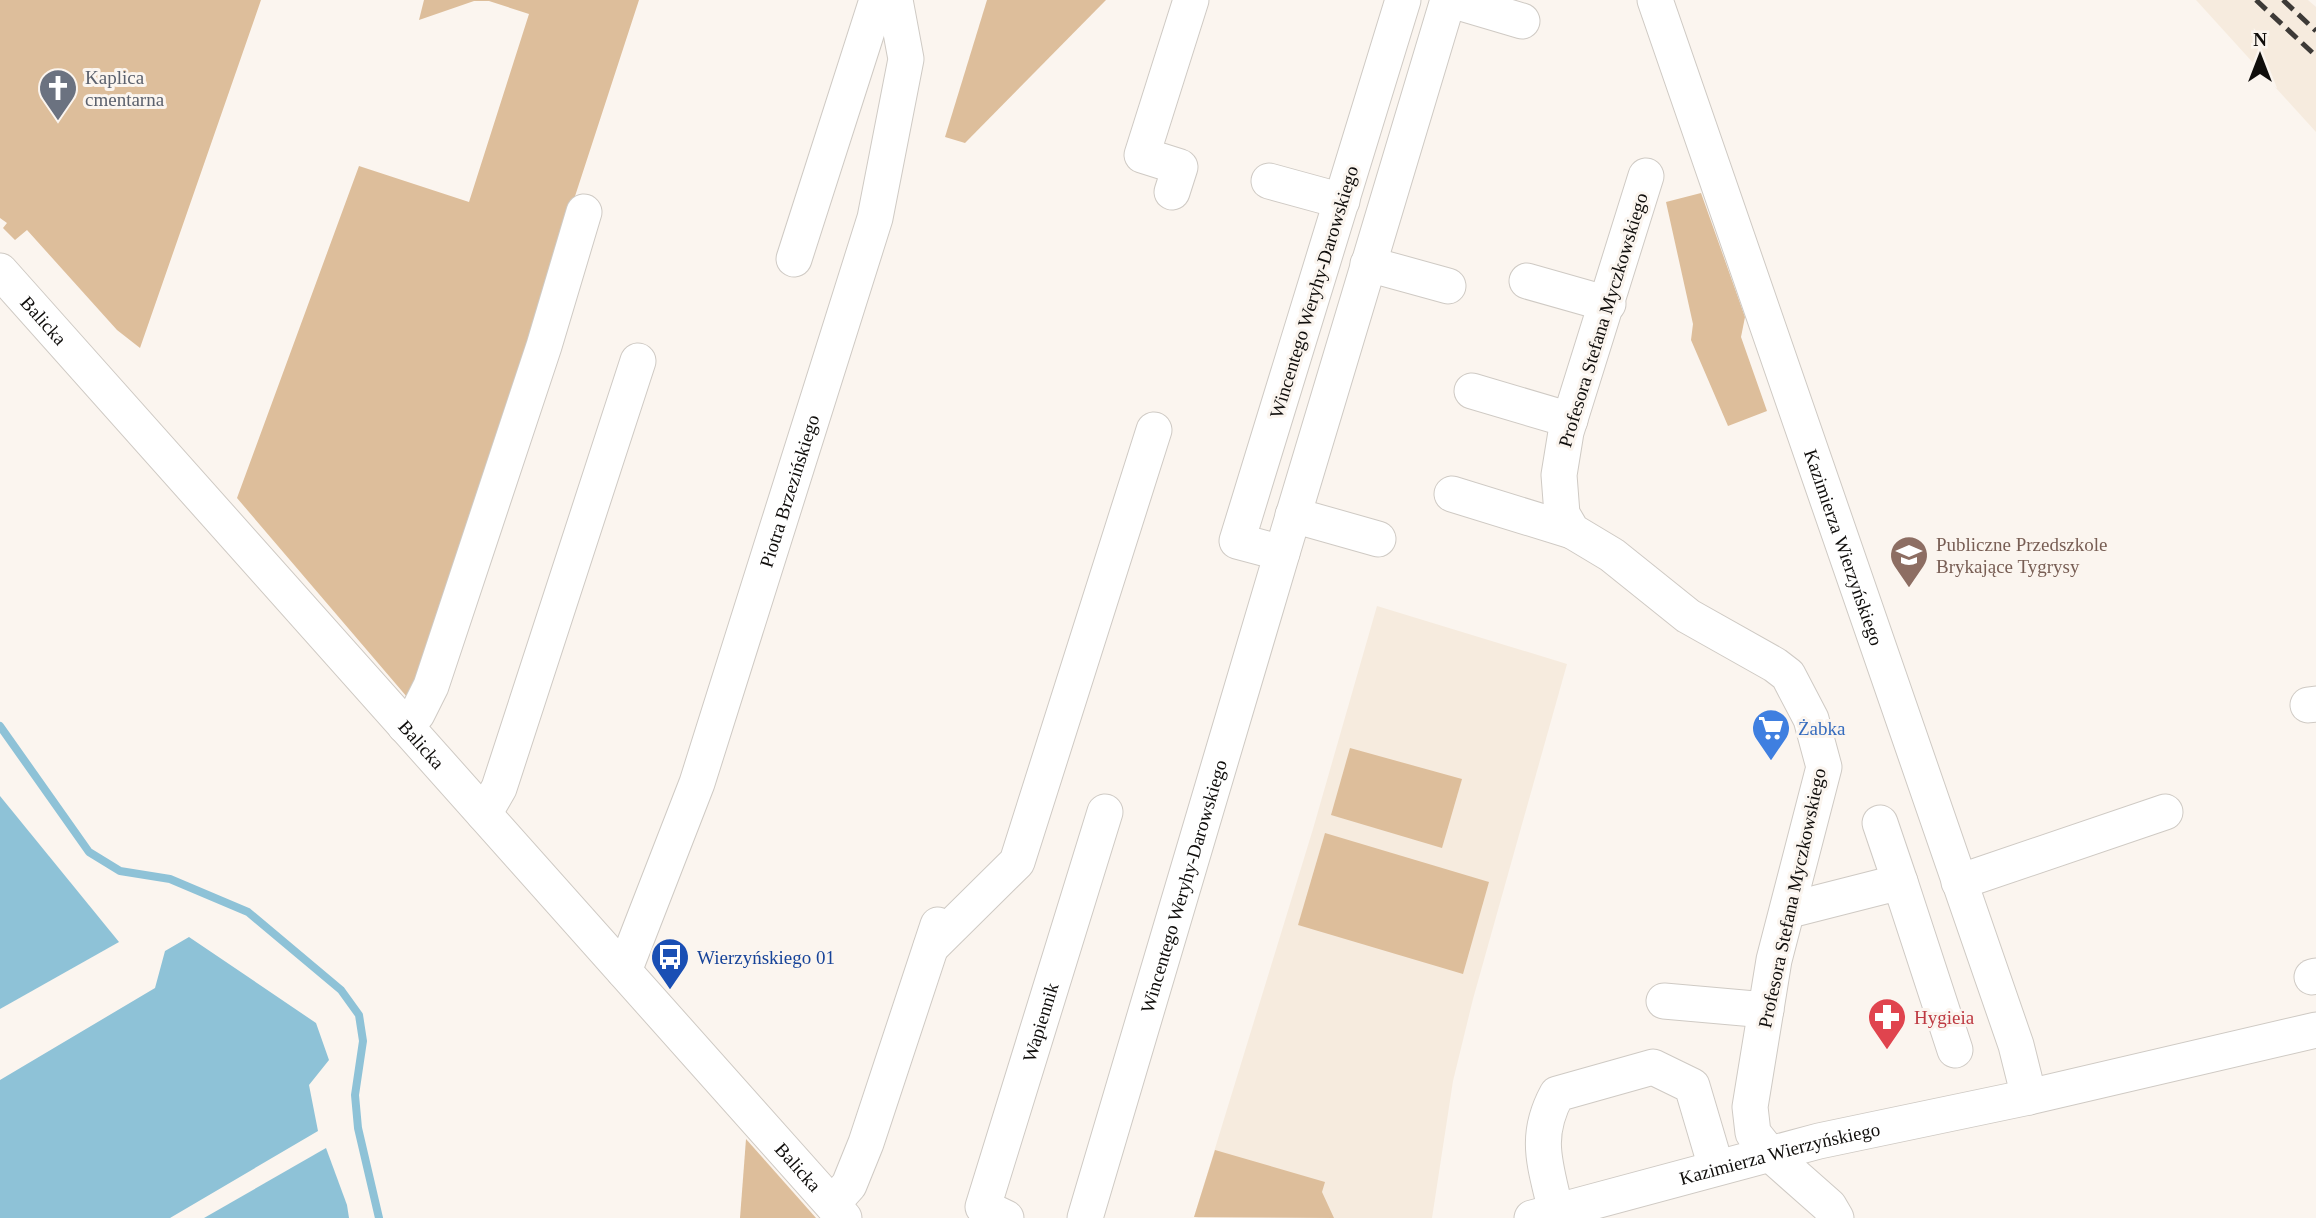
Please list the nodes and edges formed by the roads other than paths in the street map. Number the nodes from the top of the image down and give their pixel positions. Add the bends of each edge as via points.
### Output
1 (877, 0) edge
2 (895, 0) edge
3 (1191, 0) edge
4 (1404, 0) edge
5 (1449, 0) edge
6 (1656, 0) edge
7 (1522, 21) dead end
8 (1646, 176) dead end
9 (1269, 181) dead end
10 (1172, 192) dead end
11 (1342, 201) junction
12 (584, 212) dead end
13 (794, 260) dead end
14 (1368, 264) junction
15 (0, 271) edge
16 (1527, 281) dead end
17 (1448, 286) dead end
18 (1608, 304) junction
19 (638, 361) dead end
20 (1472, 391) dead end
21 (1570, 420) junction
22 (1154, 430) dead end
23 (1452, 494) dead end
24 (1293, 515) junction
25 (1572, 531) junction
26 (1378, 539) dead end
27 (1282, 553) junction
28 (405, 726) junction
29 (1105, 812) dead end
30 (2165, 812) dead end
31 (484, 814) junction
32 (1880, 823) dead end
33 (1900, 882) junction
34 (1959, 882) junction
35 (947, 900) dead end
36 (1790, 910) junction
37 (931, 947) junction
38 (624, 971) junction
39 (1664, 1001) dead end
40 (1766, 1010) junction
41 (2316, 1030) edge
42 (1955, 1050) dead end
43 (2029, 1097) junction
44 (1769, 1153) junction
45 (1713, 1157) dead end
46 (838, 1211) edge
47 (1544, 1215) edge
48 (1006, 1218) edge
49 (1085, 1218) edge
50 (1836, 1218) edge

1 - 13 street
2 - 38 street, Piotra Brzezińskiego via 906,59 875,218 697,783
3 - 10 street via 1142,155 1180,167
4 - 11 street, Wincentego Weryhy-Darowskiego
5 - 7 street, Wincentego Weryhy-Darowskiego
5 - 14 street, Wincentego Weryhy-Darowskiego
6 - 34 street, Kazimierza Wierzyńskiego
8 - 18 street, Profesora Stefana Myczkowskiego
9 - 11 street
11 - 27 street, Wincentego Weryhy-Darowskiego via 1237,541
12 - 28 street via 431,686 418,714
14 - 17 street
14 - 24 street, Wincentego Weryhy-Darowskiego
15 - 28 street, Balicka
16 - 18 street
18 - 21 street, Profesora Stefana Myczkowskiego
19 - 31 street via 499,788
20 - 21 street
21 - 25 street, Profesora Stefana Myczkowskiego via 1559,475 1562,513
22 - 37 street via 1017,862
23 - 25 street
24 - 26 street
24 - 27 street, Wincentego Weryhy-Darowskiego
25 - 36 street, Profesora Stefana Myczkowskiego via 1612,555 1688,616 1788,675 1811,719 1824,767
27 - 49 street, Wincentego Weryhy-Darowskiego
28 - 31 street, Balicka
29 - 48 street, Wapiennik via 983,1207
30 - 34 street
31 - 38 street, Balicka
32 - 33 street
33 - 36 street
33 - 42 street
34 - 43 street, Kazimierza Wierzyńskiego via 2028,1043
35 - 37 street
36 - 40 street, Profesora Stefana Myczkowskiego via 1774,960
37 - 46 street
38 - 46 street, Balicka
39 - 40 street
40 - 44 street, Profesora Stefana Myczkowskiego via 1750,1107 1753,1133
41 - 43 street, Kazimierza Wierzyńskiego
43 - 44 street, Kazimierza Wierzyńskiego
44 - 47 street, Kazimierza Wierzyńskiego
44 - 50 street, Profesora Stefana Myczkowskiego via 1809,1186
45 - 47 street via 1692,1086 1653,1067 1557,1094 1541,1138

